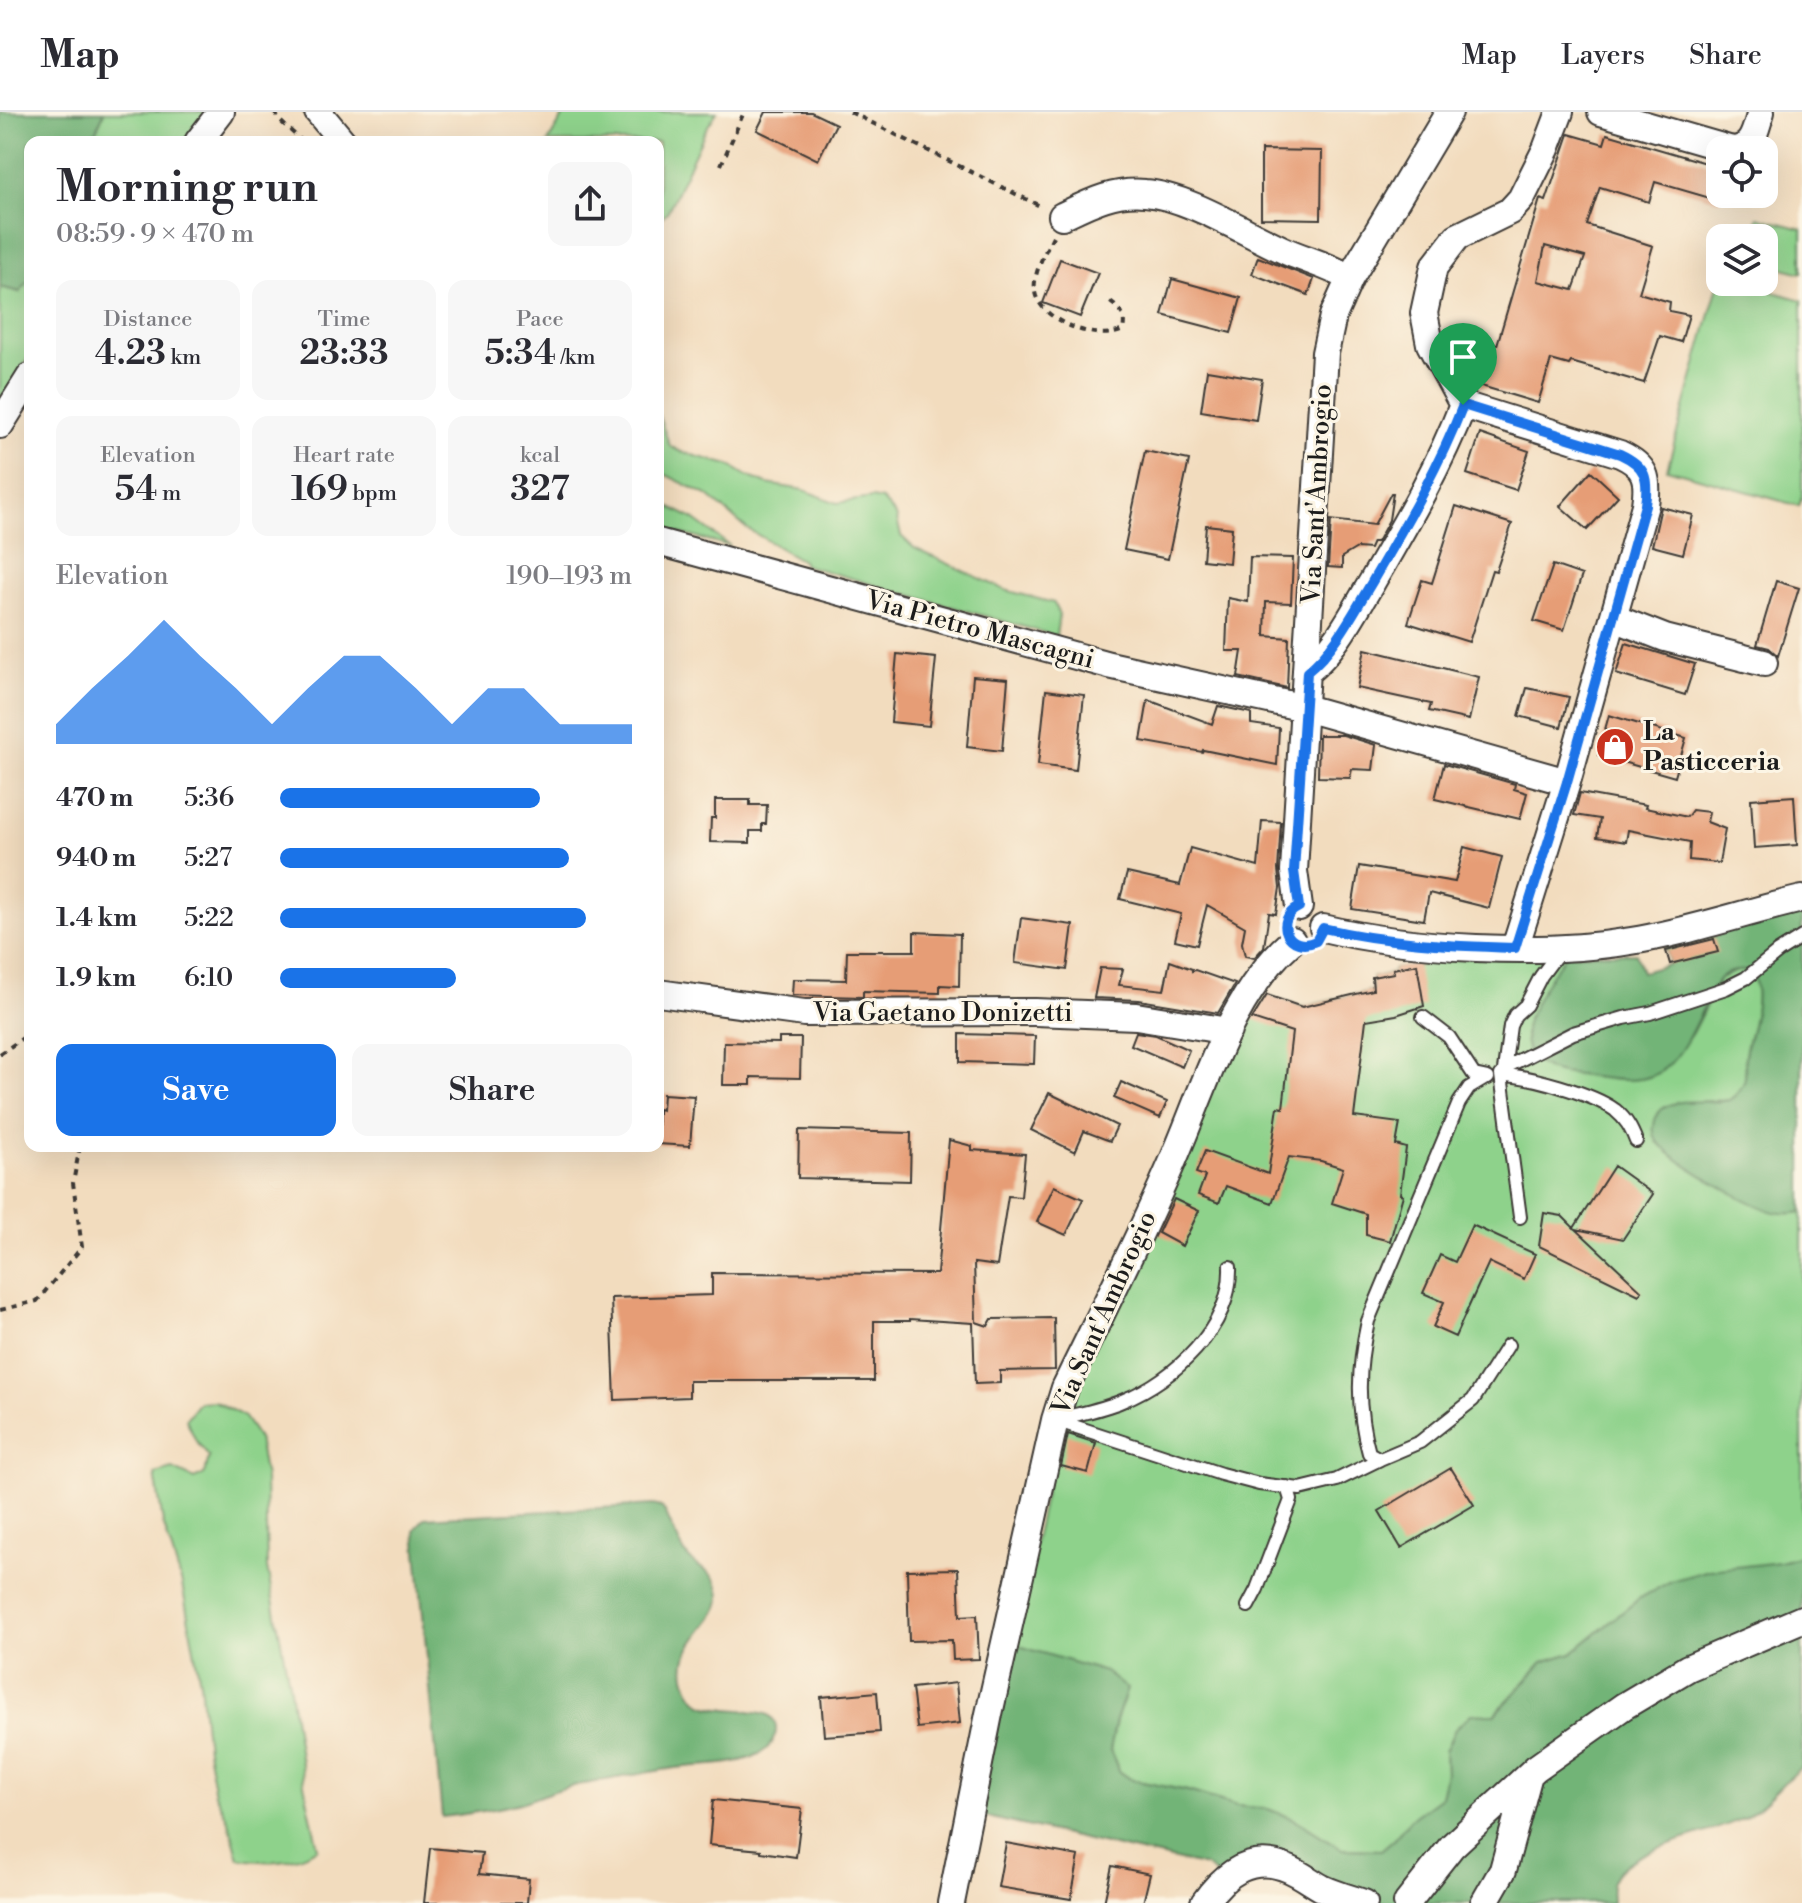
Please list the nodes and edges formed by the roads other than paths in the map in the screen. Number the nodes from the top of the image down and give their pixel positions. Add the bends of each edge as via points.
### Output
1 (221, 112) edge
2 (318, 112) edge
3 (1449, 112) edge
4 (1560, 112) edge
5 (1601, 112) edge
6 (1761, 112) edge
7 (203, 136) edge
8 (338, 136) edge
9 (1062, 216) road end
10 (1350, 278) junction
11 (24, 387) edge
12 (1463, 405) junction
13 (0, 425) edge
14 (664, 544) edge
15 (1614, 618) junction
16 (1764, 663) dead end
17 (1307, 672) junction
18 (1305, 708) junction
19 (1567, 782) junction
20 (1802, 899) edge
21 (1299, 907) junction
22 (1323, 928) junction
23 (1802, 937) edge
24 (1292, 941) junction
25 (1515, 948) junction
26 (1558, 953) dead end
27 (664, 994) edge
28 (1423, 1017) dead end
29 (1228, 1031) junction
30 (1504, 1071) junction
31 (1484, 1079) junction
32 (1636, 1141) dead end
33 (1520, 1217) dead end
34 (1230, 1267) dead end
35 (1508, 1345) dead end
36 (1055, 1420) junction
37 (1380, 1459) junction
38 (1287, 1487) junction
39 (1248, 1606) dead end
40 (1802, 1619) edge
41 (1528, 1778) junction
42 (951, 1903) edge
43 (1204, 1903) edge
44 (1364, 1903) edge
45 (1407, 1903) edge
46 (1484, 1903) edge

1 - 7 street
2 - 8 street
3 - 10 street, Via Sant'Ambrogio
4 - 12 street via 1521,199 1510,211 1457,237 1434,267 1424,313 1430,344
5 - 6 street via 1744,150
9 - 10 street via 1104,196 1146,193 1195,207
10 - 17 street, Via Sant'Ambrogio via 1333,316 1325,353
11 - 13 street
12 - 15 street via 1620,454 1641,469 1648,483 1645,505
12 - 17 street via 1396,541 1338,638
14 - 18 street, Via Pietro Mascagni via 1109,665
15 - 16 street via 1665,638
15 - 19 street
17 - 18 street, Via Sant'Ambrogio
18 - 19 street, Via Pietro Mascagni
18 - 21 street, Via Sant'Ambrogio via 1294,871
19 - 25 street
20 - 25 street via 1631,941
21 - 22 street via 1317,912
21 - 24 street via 1285,919
22 - 24 street via 1310,944
22 - 25 street via 1398,941
23 - 30 lane via 1726,988 1573,1033
24 - 29 street, Via Sant'Ambrogio via 1252,986
26 - 30 lane via 1515,1015
27 - 29 street, Via Gaetano Donizetti via 804,1013 1136,1016
28 - 31 lane via 1449,1037 1474,1075
29 - 36 street, Via Sant'Ambrogio
30 - 31 lane
30 - 32 lane via 1601,1101 1630,1125
30 - 33 lane
31 - 37 lane via 1459,1103 1368,1321 1359,1397 1369,1453
34 - 36 lane via 1230,1285 1213,1328 1183,1361 1120,1402
35 - 37 lane via 1473,1400 1420,1442
36 - 38 lane via 1221,1474
36 - 42 street, Via Sant'Ambrogio
37 - 38 lane via 1337,1480
38 - 39 lane via 1291,1500
40 - 41 street via 1688,1668 1624,1706
41 - 45 street via 1452,1846
41 - 46 street via 1503,1870
43 - 44 street via 1241,1866 1266,1862

